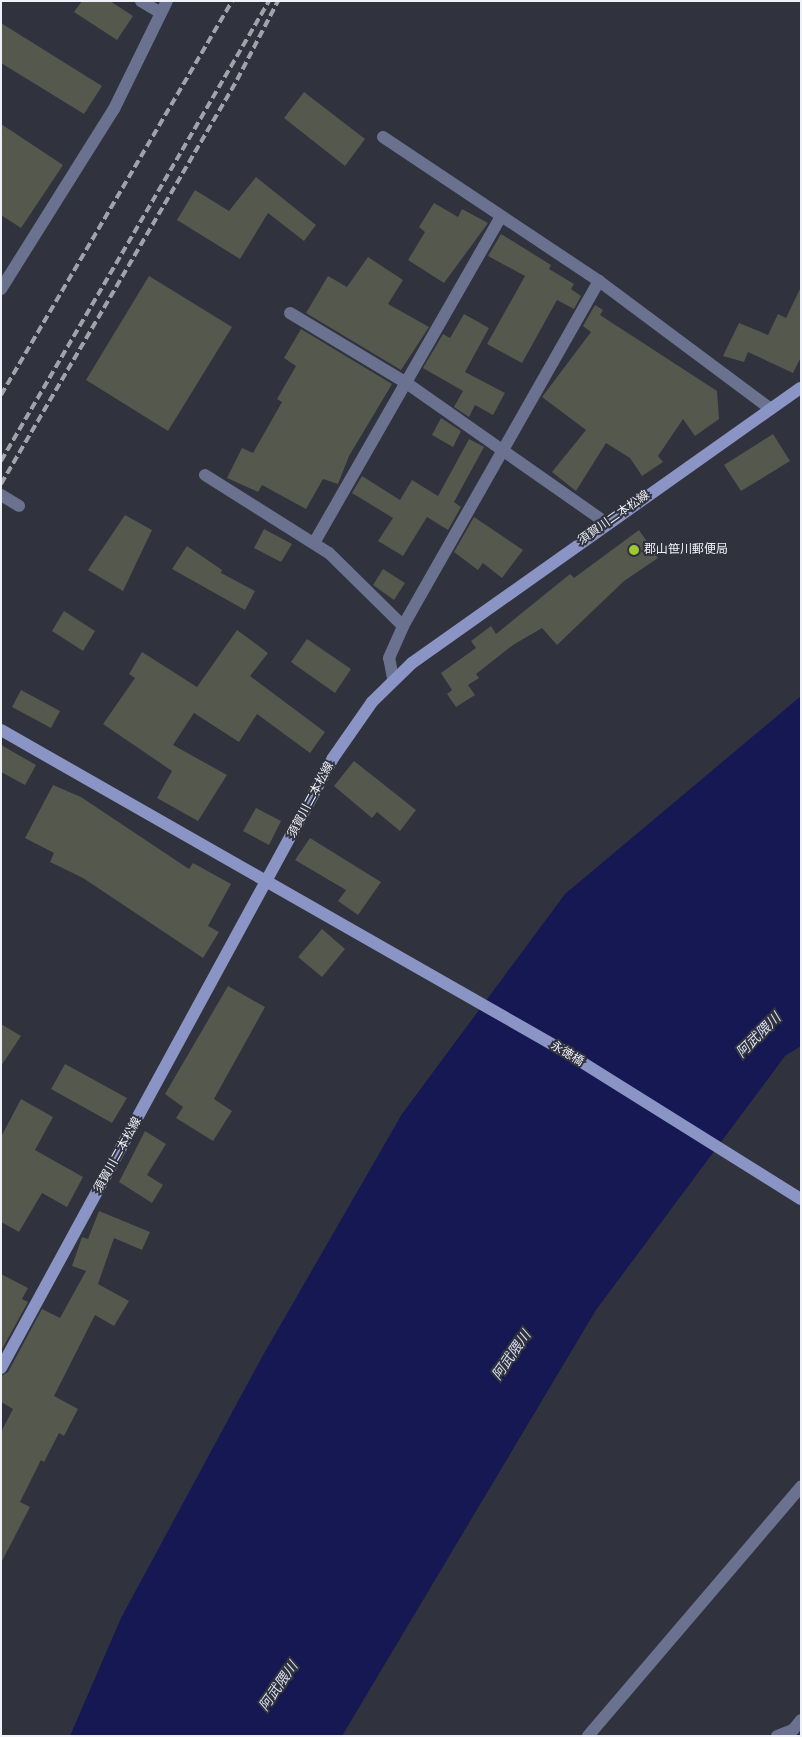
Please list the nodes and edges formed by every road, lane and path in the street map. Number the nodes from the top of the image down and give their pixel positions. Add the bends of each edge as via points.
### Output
1 (141, 1) edge
2 (167, 1) edge
3 (161, 13) junction
4 (383, 137) dead end
5 (501, 216) junction
6 (599, 281) junction
7 (1, 289) edge
8 (290, 313) dead end
9 (405, 382) junction
10 (801, 388) edge
11 (771, 409) junction
12 (502, 452) junction
13 (205, 475) dead end
14 (1, 495) edge
15 (19, 506) dead end
16 (606, 523) junction
17 (314, 543) junction
18 (403, 626) junction
19 (393, 678) junction
20 (1, 730) edge
21 (269, 879) junction
22 (801, 1199) edge
23 (1, 1368) edge
24 (801, 1487) edge
25 (801, 1720) edge
26 (588, 1736) edge
27 (777, 1736) edge

1 - 3 street
2 - 3 street
3 - 7 street via 114,109
4 - 5 street
5 - 6 street
5 - 9 street
6 - 11 street
6 - 12 street
8 - 9 street
9 - 12 street
9 - 17 street
10 - 11 main road, 須賀川二本松線
11 - 16 main road, 須賀川二本松線
12 - 16 street
12 - 18 street
13 - 17 street
14 - 15 street
16 - 19 main road, 須賀川二本松線
17 - 18 street
18 - 19 street via 388,658
19 - 21 main road, 須賀川二本松線 via 333,758
20 - 21 main road, 永徳橋
21 - 22 main road, 永徳橋 via 564,1051
21 - 23 main road, 須賀川二本松線
24 - 26 street
25 - 27 street via 793,1730

